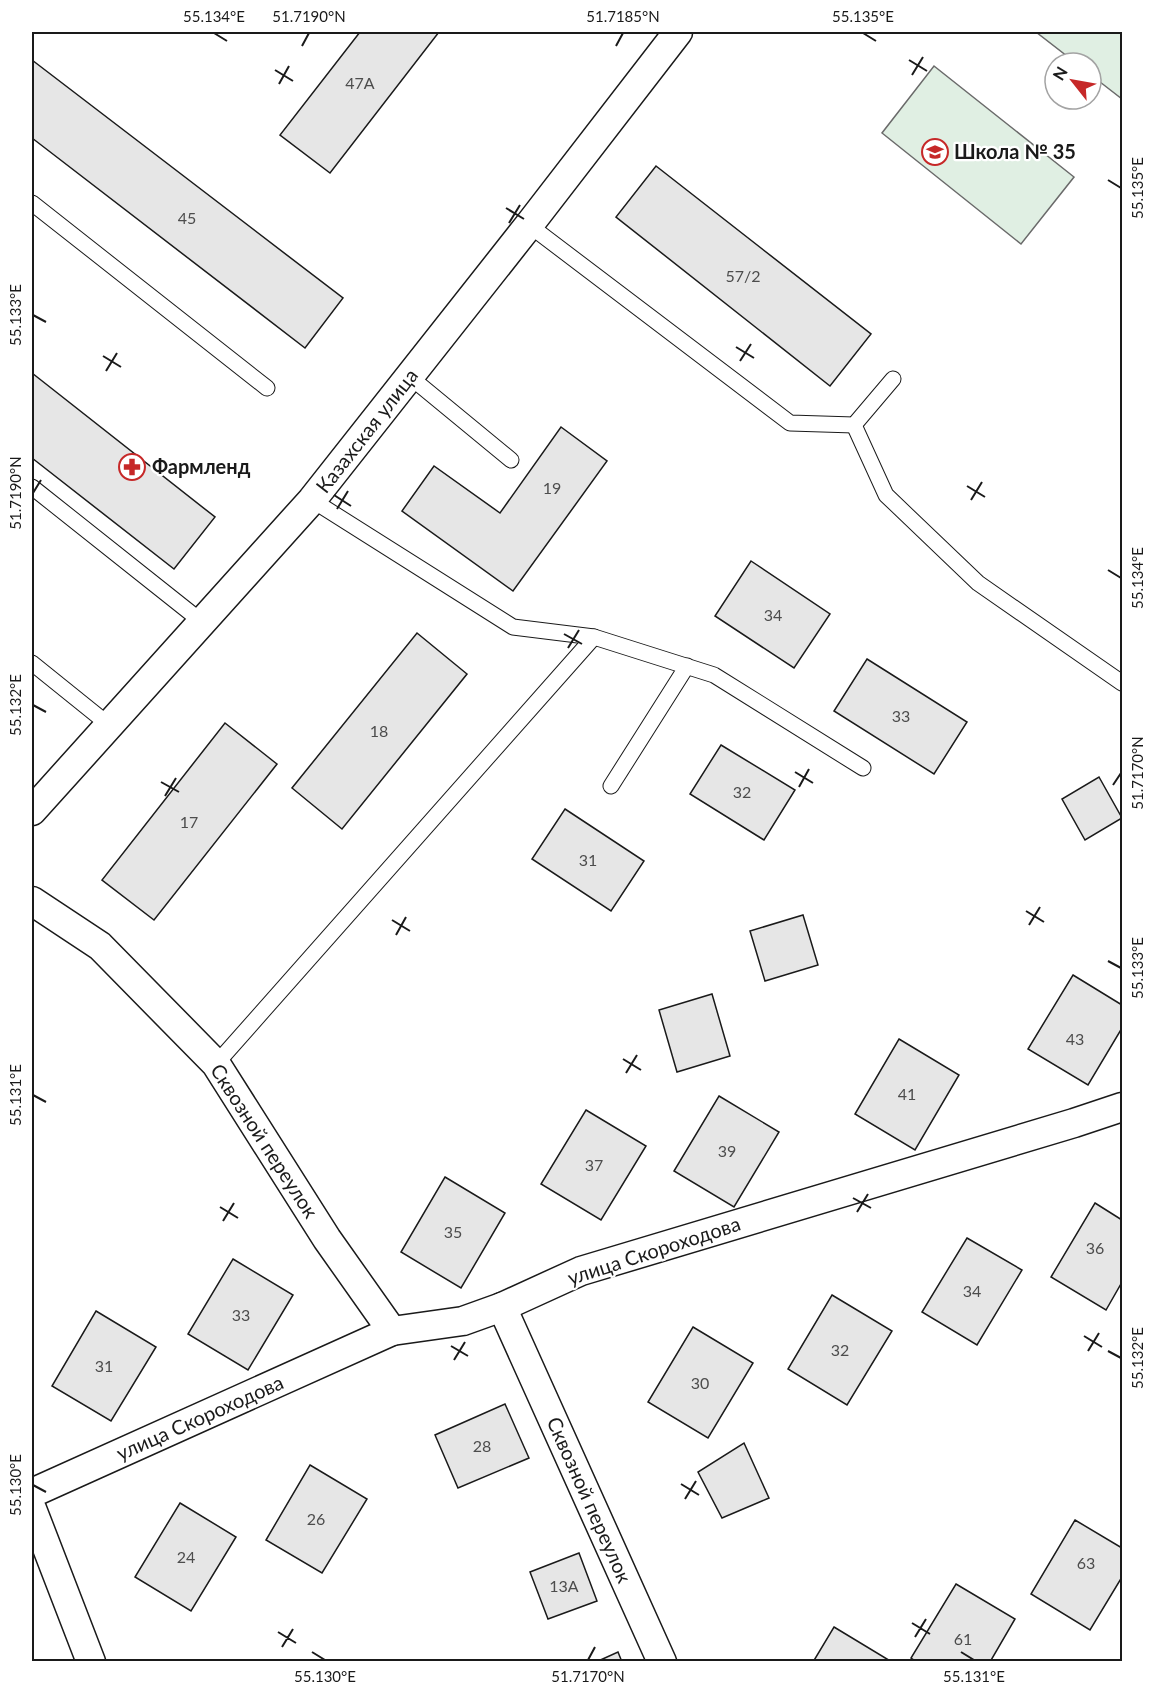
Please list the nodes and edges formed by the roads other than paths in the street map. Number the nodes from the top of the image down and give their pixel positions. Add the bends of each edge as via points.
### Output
1 (678, 32) edge
2 (32, 203) edge
3 (529, 225) junction
4 (410, 376) junction
5 (893, 379) dead end
6 (267, 388) dead end
7 (854, 425) junction
8 (511, 460) dead end
9 (32, 487) edge
10 (312, 500) junction
11 (202, 622) junction
12 (594, 636) junction
13 (32, 663) edge
14 (687, 666) junction
15 (1122, 683) edge
16 (109, 725) junction
17 (863, 768) dead end
18 (611, 786) dead end
19 (32, 811) edge
20 (32, 901) edge
21 (216, 1064) junction
22 (1122, 1107) edge
23 (502, 1306) junction
24 (392, 1331) junction
25 (32, 1493) edge
26 (32, 1509) edge
27 (91, 1662) edge
28 (662, 1662) edge

1 - 3 street, Казахская улица
2 - 6 lane
3 - 4 street, Казахская улица
3 - 7 lane via 790,423
4 - 8 lane
4 - 10 street, Казахская улица
5 - 7 lane
7 - 15 lane via 886,495 969,575
9 - 11 lane
10 - 11 street, Казахская улица
10 - 12 lane via 513,627
11 - 16 street, Казахская улица
12 - 14 lane
12 - 21 lane
13 - 16 lane
14 - 17 lane via 714,675
14 - 18 lane
16 - 19 street, Казахская улица
20 - 21 street, Сквозной переулок via 100,946
21 - 24 street, Сквозной переулок via 327,1239
22 - 23 street, улица Скороходова via 581,1271
23 - 24 street, улица Скороходова via 463,1321
23 - 28 street, Сквозной переулок
24 - 25 street, улица Скороходова
26 - 27 street

